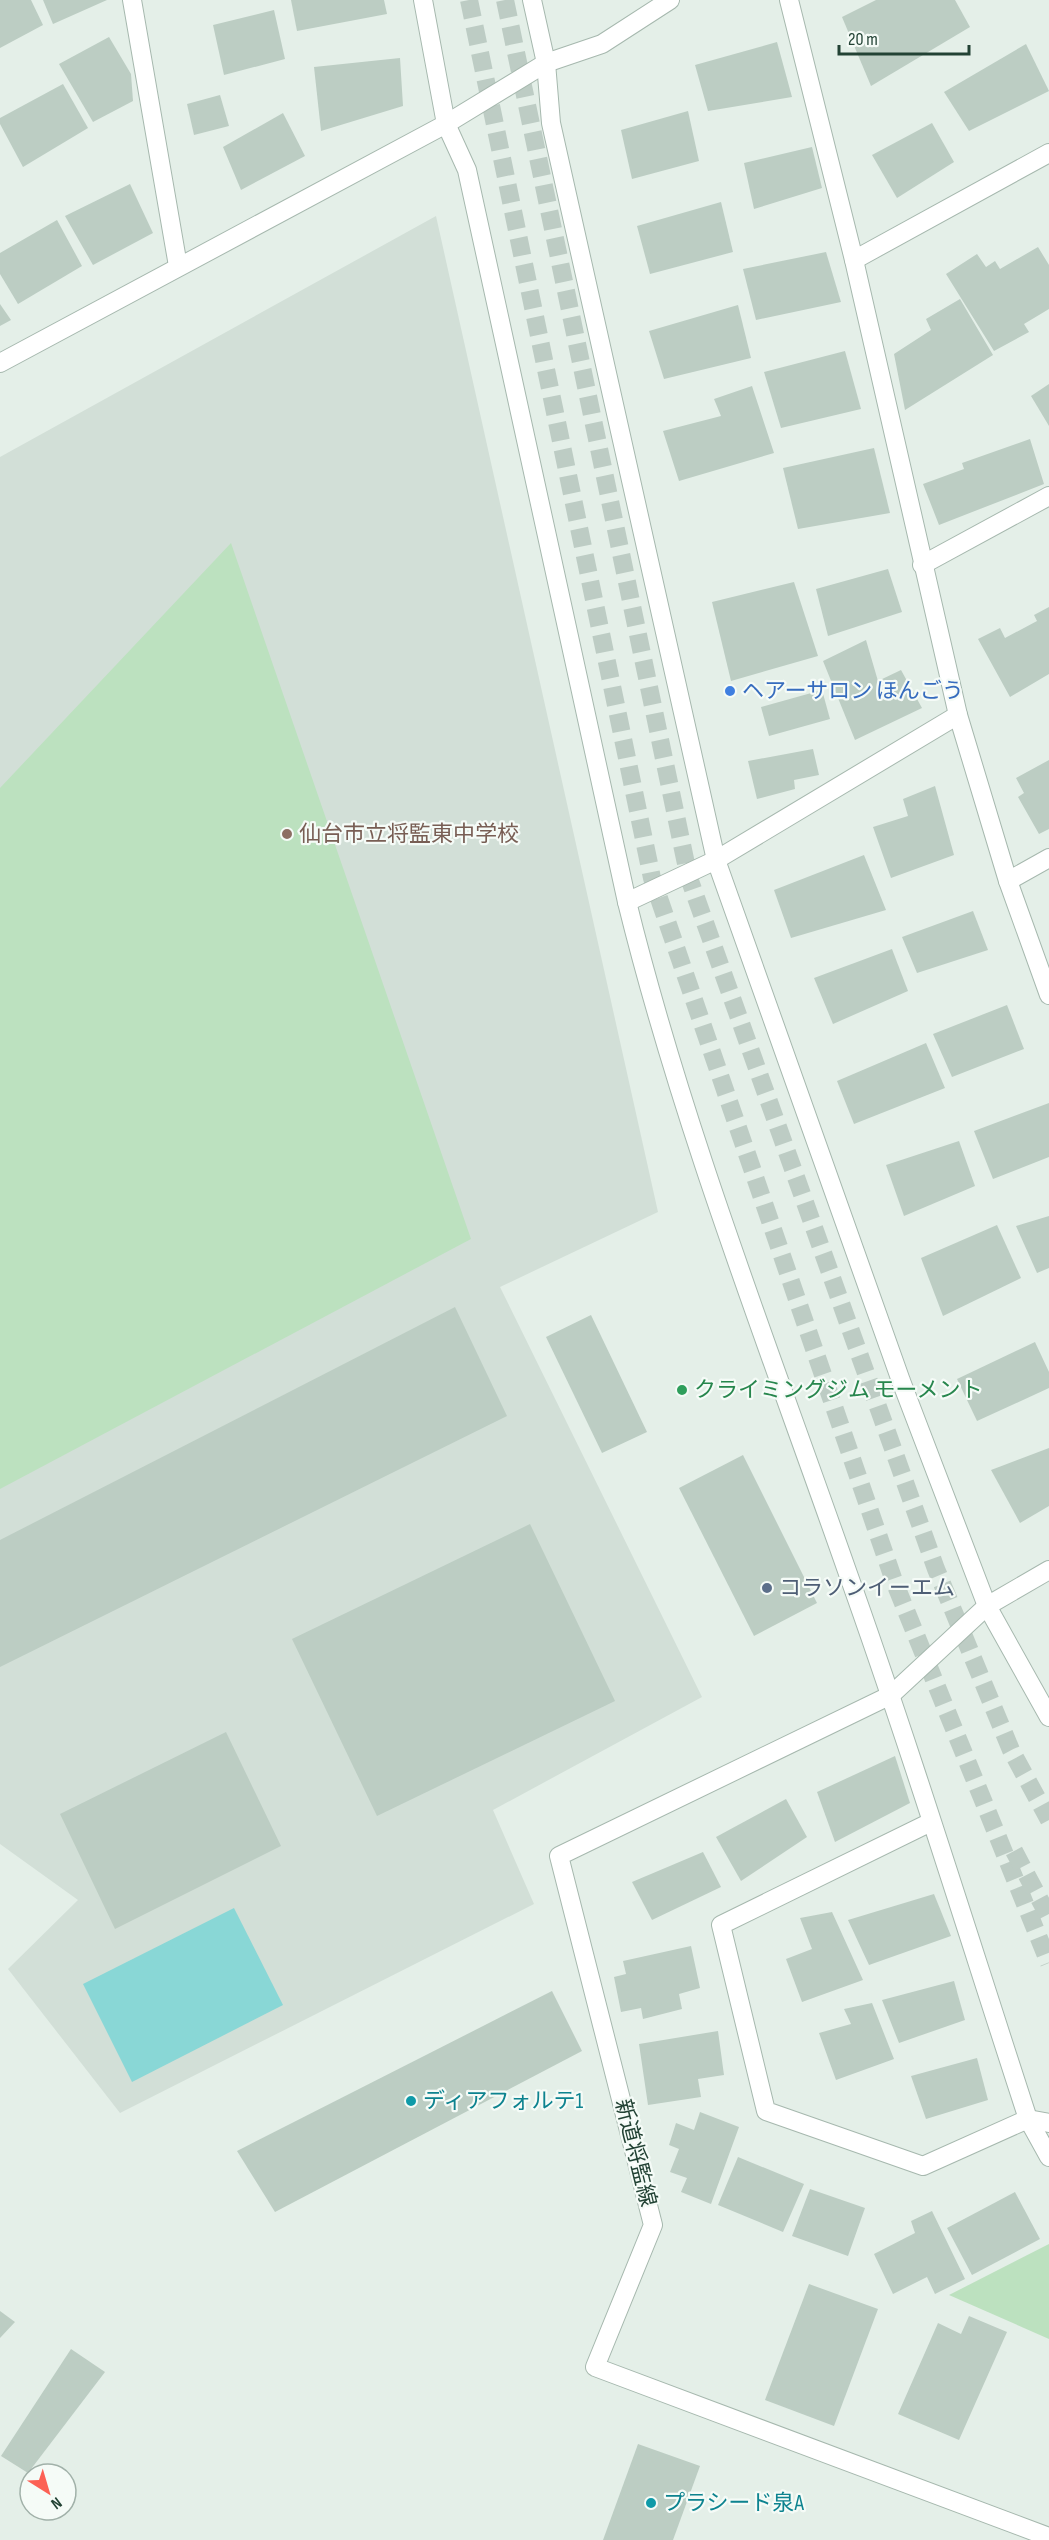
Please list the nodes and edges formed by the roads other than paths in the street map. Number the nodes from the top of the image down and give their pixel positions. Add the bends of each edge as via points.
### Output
1 (132, 0) edge
2 (423, 0) edge
3 (532, 0) edge
4 (670, 0) edge
5 (789, 0) edge
6 (546, 63) junction
7 (447, 124) junction
8 (1049, 153) edge
9 (854, 260) junction
10 (178, 266) junction
11 (0, 363) edge
12 (1049, 496) edge
13 (922, 565) junction
14 (958, 715) junction
15 (1049, 858) edge
16 (716, 860) junction
17 (1008, 881) junction
18 (627, 902) junction
19 (1049, 995) edge
20 (1049, 1570) edge
21 (987, 1606) junction
22 (891, 1695) junction
23 (1049, 1718) edge
24 (931, 1822) junction
25 (1028, 2119) junction
26 (1049, 2123) edge
27 (1049, 2157) edge
28 (1049, 2537) edge

1 - 10 street
2 - 7 street
3 - 6 street
4 - 6 street via 602,44
5 - 9 street
6 - 7 street
6 - 16 street via 551,123
7 - 10 street
7 - 18 street via 467,170
8 - 9 street
9 - 13 street
10 - 11 street
12 - 13 street
13 - 14 street
14 - 16 street
14 - 17 street
15 - 17 street
16 - 18 street
16 - 21 street via 901,1382
17 - 19 street
18 - 22 street via 651,998 711,1185
20 - 21 street
21 - 22 street
21 - 23 street
22 - 24 street
22 - 28 street, 新道将監線 via 559,1856 653,2225 595,2367
24 - 25 street
24 - 25 street via 722,1925 766,2111 923,2166
25 - 26 street
25 - 27 street

